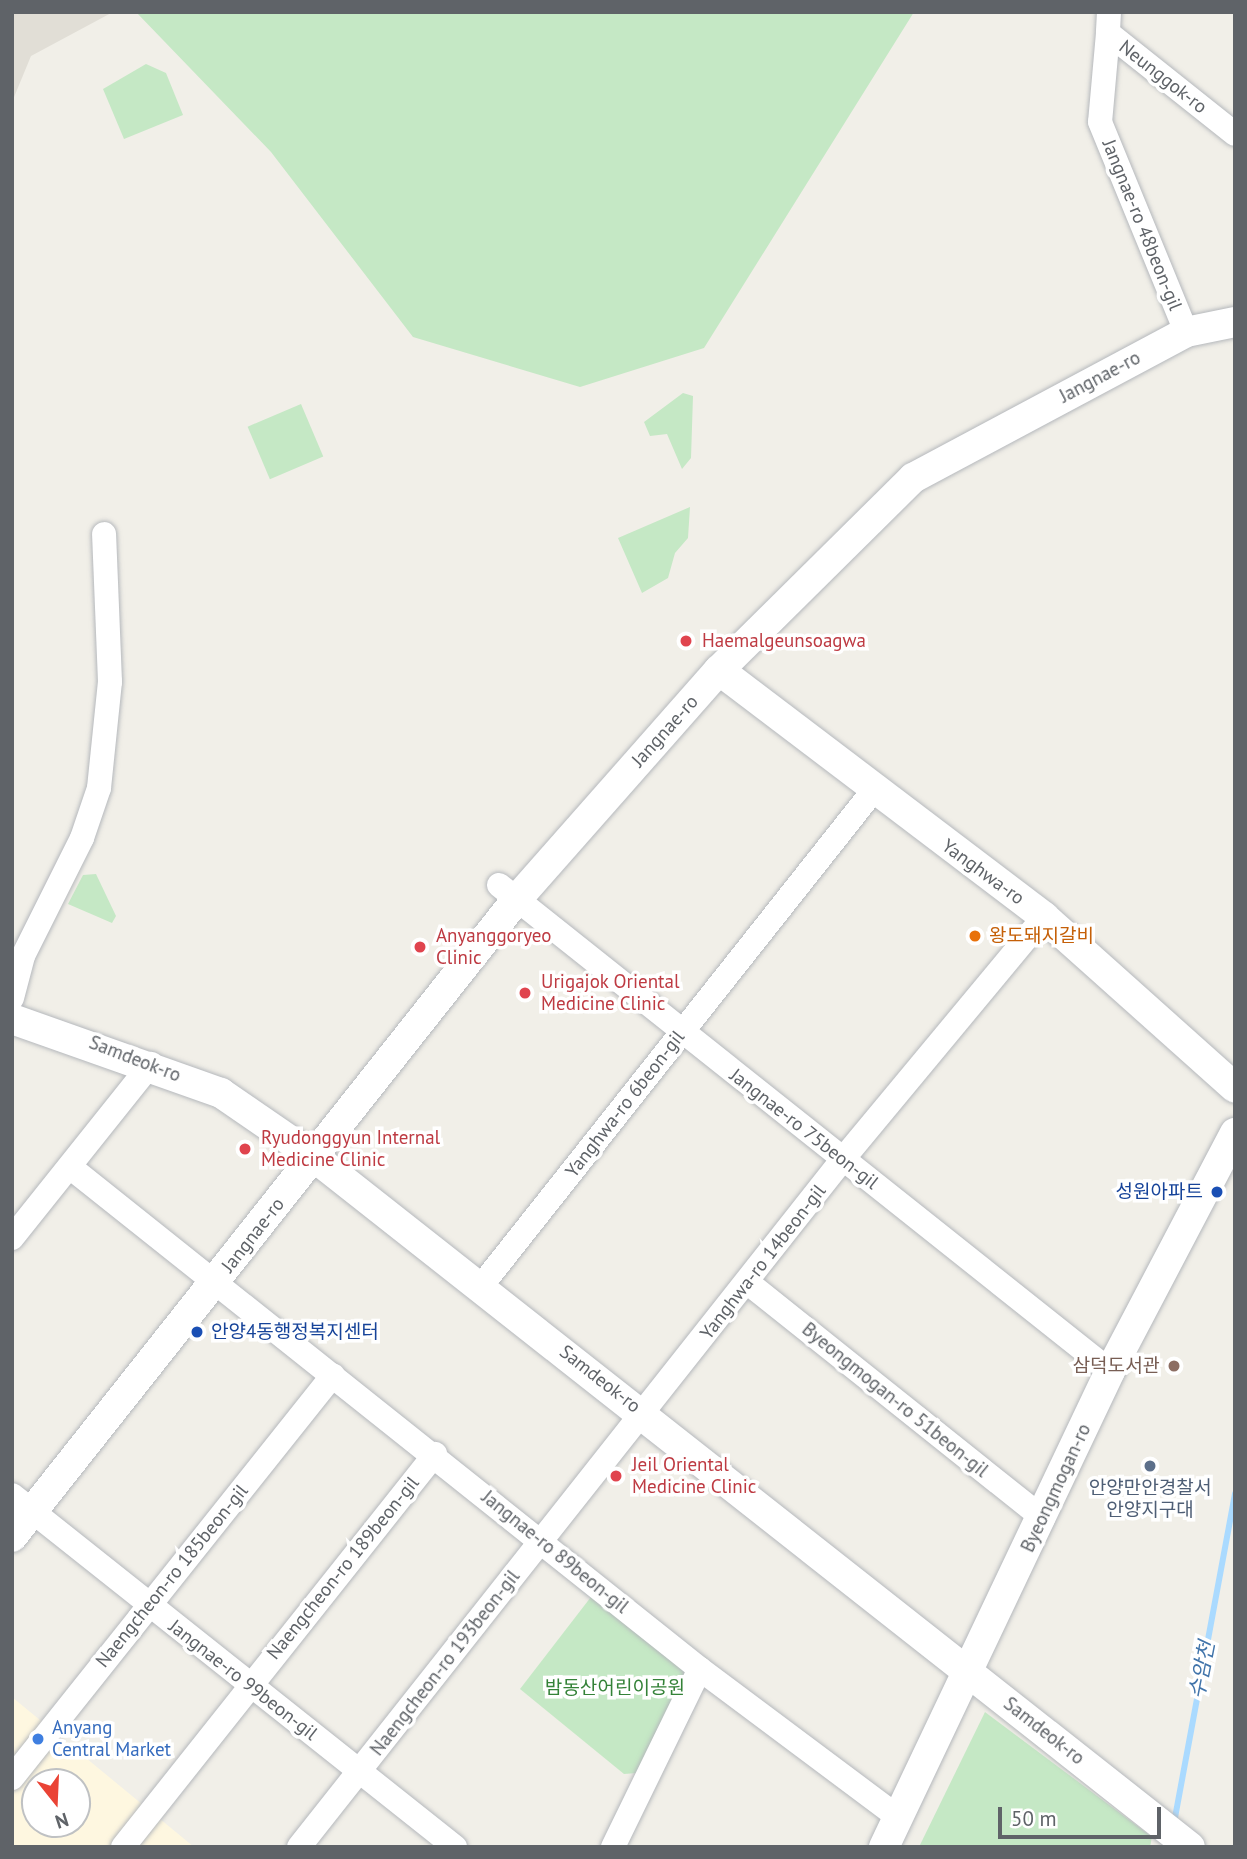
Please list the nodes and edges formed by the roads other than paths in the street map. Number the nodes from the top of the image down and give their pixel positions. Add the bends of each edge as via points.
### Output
1 (1109, 23) edge
2 (1235, 134) edge
3 (1235, 322) edge
4 (1186, 332) junction
5 (104, 534) dead end
6 (719, 670) junction
7 (873, 791) junction
8 (508, 892) junction
9 (1044, 917) junction
10 (12, 998) edge
11 (12, 1019) edge
12 (681, 1033) junction
13 (151, 1064) junction
14 (1235, 1088) edge
15 (1235, 1133) edge
16 (314, 1157) junction
17 (843, 1159) junction
18 (70, 1167) junction
19 (12, 1238) edge
20 (747, 1282) junction
21 (214, 1284) junction
22 (482, 1285) junction
23 (1110, 1371) junction
24 (333, 1375) junction
25 (645, 1414) junction
26 (435, 1454) junction
27 (23, 1503) edge
28 (1043, 1518) junction
29 (12, 1537) edge
30 (542, 1540) junction
31 (149, 1605) junction
32 (700, 1669) junction
33 (969, 1671) junction
34 (248, 1686) junction
35 (360, 1771) junction
36 (12, 1779) edge
37 (898, 1817) junction
38 (123, 1847) edge
39 (299, 1847) edge
40 (456, 1847) edge
41 (612, 1847) edge
42 (884, 1847) edge
43 (1190, 1847) edge

1 - 2 street, Neunggok-ro
1 - 4 street, Jangnae-ro 48beon-gil via 1100,122
3 - 4 street, Jangnae-ro
4 - 6 street, Jangnae-ro via 913,478
5 - 10 street via 110,682 99,788 82,838 23,956
6 - 7 street, Yanghwa-ro
6 - 8 street, Jangnae-ro
7 - 9 street, Yanghwa-ro
7 - 12 street, Yanghwa-ro 6beon-gil
8 - 12 street, Jangnae-ro 75beon-gil
8 - 16 street, Jangnae-ro
9 - 14 street, Yanghwa-ro
9 - 17 street, Yanghwa-ro 14beon-gil
11 - 13 street, Samdeok-ro
12 - 17 street, Jangnae-ro 75beon-gil
12 - 22 street, Yanghwa-ro 6beon-gil
13 - 16 street, Samdeok-ro via 221,1093
13 - 18 street
15 - 23 street, Byeongmogan-ro
16 - 21 street, Jangnae-ro
16 - 22 street, Samdeok-ro
17 - 20 street, Yanghwa-ro 14beon-gil
17 - 23 street, Jangnae-ro 75beon-gil
18 - 19 street
18 - 21 street, Jangnae-ro
20 - 25 street, Yanghwa-ro 14beon-gil
20 - 28 street, Byeongmogan-ro 51beon-gil
21 - 24 street, Jangnae-ro 89beon-gil
21 - 27 street, Jangnae-ro
22 - 25 street, Samdeok-ro
23 - 28 street, Byeongmogan-ro
24 - 26 street, Jangnae-ro 89beon-gil
24 - 31 street, Naengcheon-ro 185beon-gil
25 - 30 street, Naengcheon-ro 193beon-gil
25 - 33 street, Samdeok-ro
26 - 30 street, Jangnae-ro 89beon-gil
26 - 34 street, Naengcheon-ro 189beon-gil
27 - 29 street, Jangnae-ro
27 - 31 street, Jangnae-ro 99beon-gil
28 - 33 street, Byeongmogan-ro
30 - 32 street, Jangnae-ro 89beon-gil
30 - 35 street, Naengcheon-ro 193beon-gil
31 - 34 street, Jangnae-ro 99beon-gil
31 - 36 street, Naengcheon-ro 185beon-gil
32 - 37 street, Jangnae-ro 89beon-gil
32 - 41 street
33 - 37 street, Byeongmogan-ro
33 - 43 street, Samdeok-ro
34 - 35 street, Jangnae-ro 99beon-gil
34 - 38 street, Naengcheon-ro 189beon-gil
35 - 39 street, Naengcheon-ro 193beon-gil
35 - 40 street, Jangnae-ro 99beon-gil
37 - 42 street, Byeongmogan-ro

